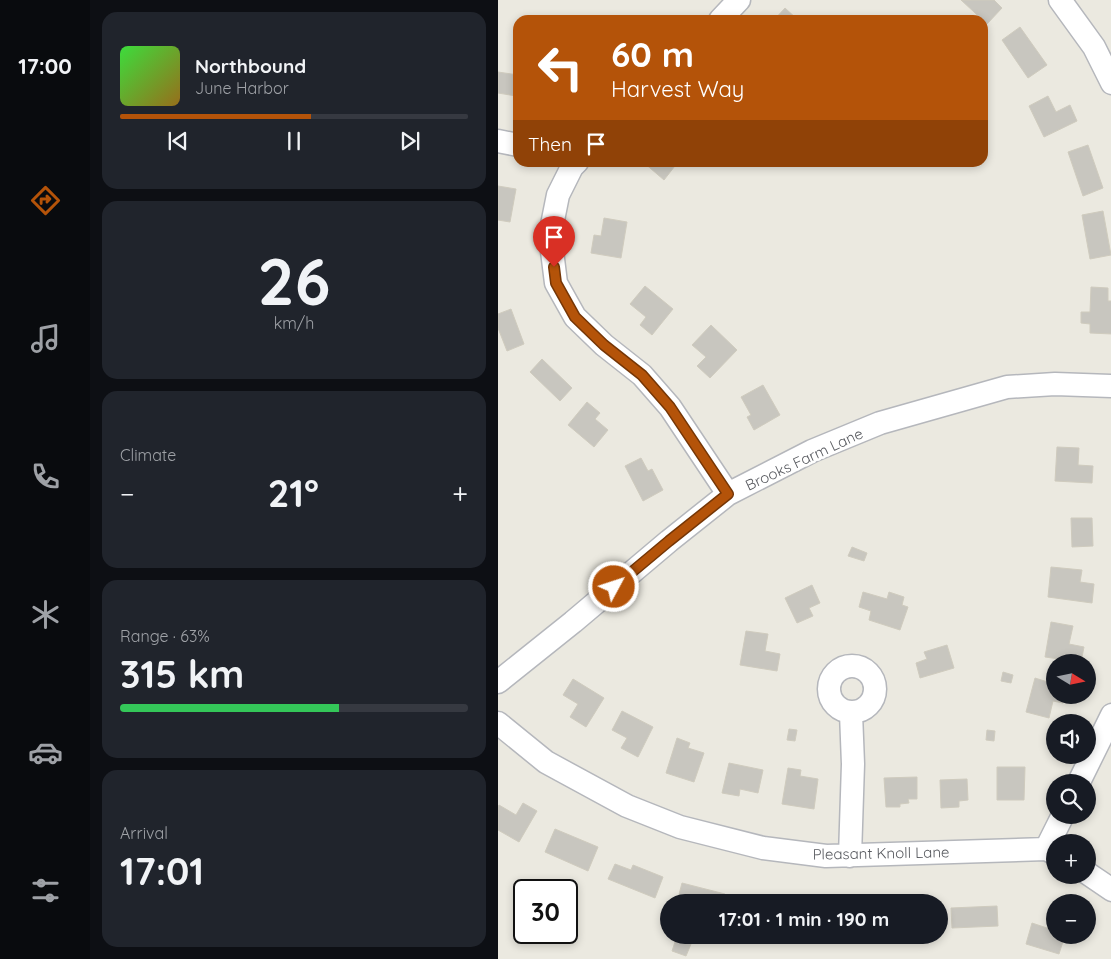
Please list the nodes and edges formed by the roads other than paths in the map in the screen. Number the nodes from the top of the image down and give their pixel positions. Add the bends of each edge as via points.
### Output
1 (739, 0) edge
2 (1060, 0) edge
3 (725, 15) edge
4 (1112, 83) edge
5 (498, 141) edge
6 (513, 144) edge
7 (569, 167) edge
8 (1112, 386) edge
9 (728, 494) junction
10 (498, 682) edge
11 (851, 712) dead end
12 (1112, 715) edge
13 (498, 723) edge
14 (1083, 774) edge
15 (1046, 851) edge
16 (850, 856) junction
17 (1096, 879) edge
18 (1112, 890) edge

1 - 3 street
2 - 4 street via 1094,47
5 - 6 street
7 - 9 street via 558,195 550,234 556,283 575,317 642,375 670,407
8 - 9 street, Brooks Farm Lane via 1055,384 1007,387 880,423 812,451
9 - 10 street, Brooks Farm Lane
11 - 16 street
12 - 14 street
13 - 16 street, Pleasant Knoll Lane via 546,762 627,806 680,827 763,848
15 - 16 street, Pleasant Knoll Lane
17 - 18 street

